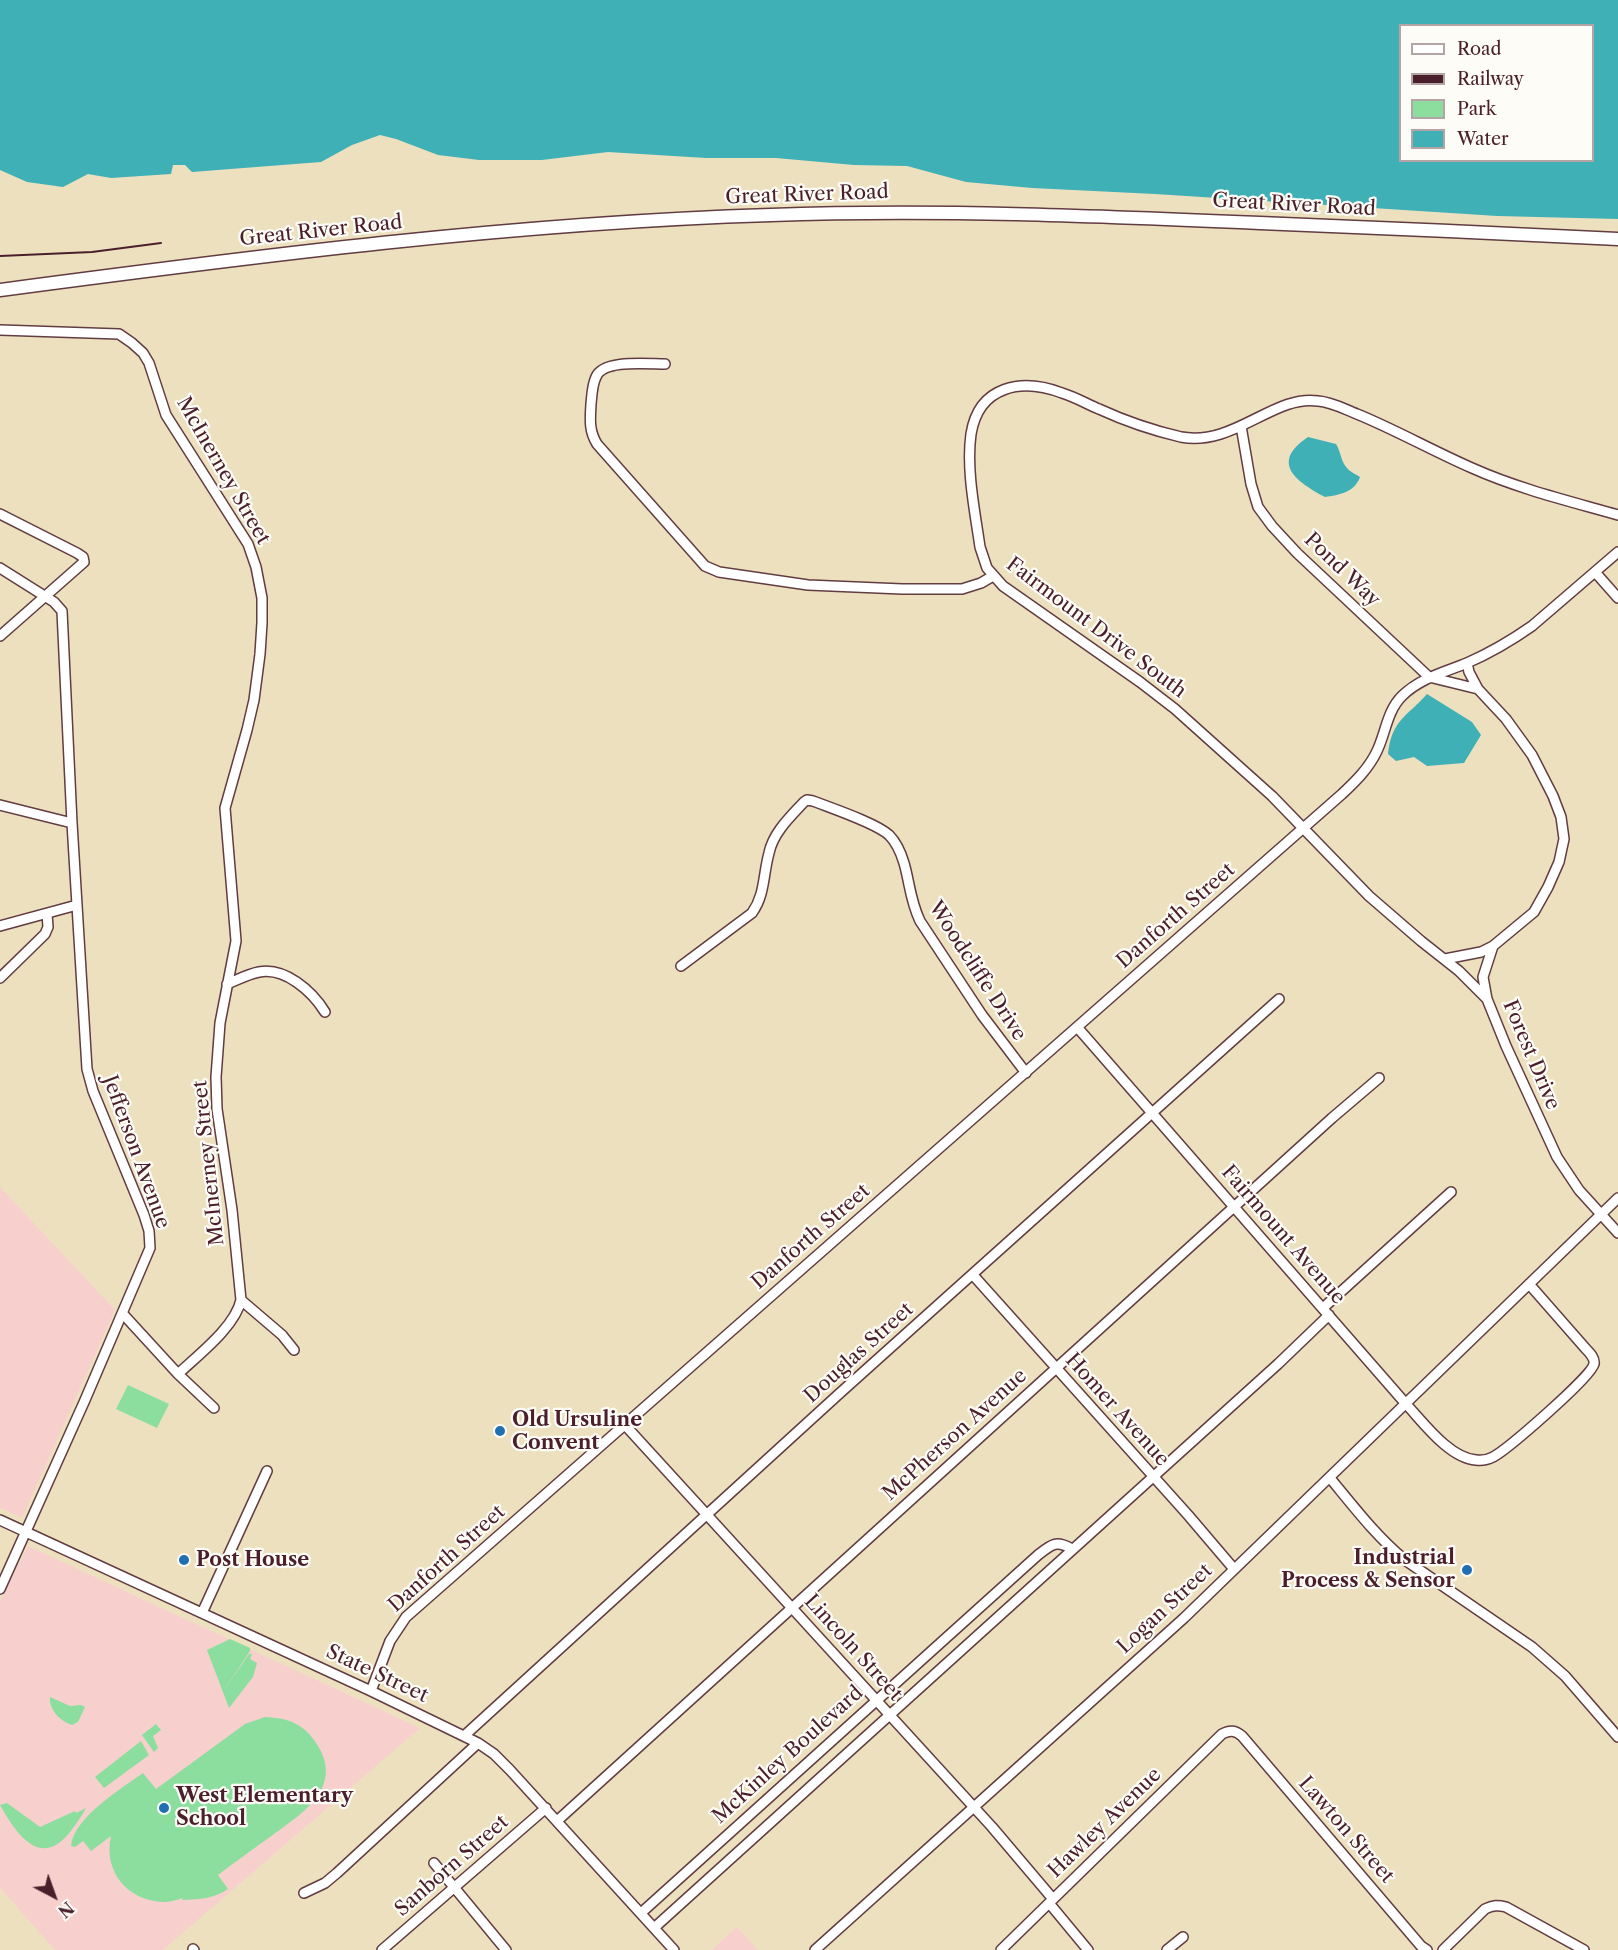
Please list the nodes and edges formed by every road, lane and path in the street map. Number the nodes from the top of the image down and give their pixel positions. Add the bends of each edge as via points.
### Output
1 (1618, 238) edge
2 (0, 290) edge
3 (0, 330) edge
4 (665, 364) dead end
5 (1241, 426) junction
6 (0, 514) edge
7 (1618, 515) edge
8 (1618, 552) edge
9 (0, 568) edge
10 (1595, 572) junction
11 (993, 576) junction
12 (46, 596) junction
13 (1618, 598) edge
14 (0, 636) edge
15 (1467, 663) junction
16 (1428, 677) junction
17 (1478, 689) junction
18 (0, 805) edge
19 (72, 823) junction
20 (1302, 829) junction
21 (77, 905) junction
22 (47, 914) junction
23 (0, 926) edge
24 (1493, 946) junction
25 (1444, 959) junction
26 (681, 966) dead end
27 (0, 978) edge
28 (227, 984) junction
29 (1279, 999) dead end
30 (1487, 999) junction
31 (325, 1012) dead end
32 (1077, 1027) junction
33 (1026, 1074) junction
34 (1379, 1078) dead end
35 (1152, 1112) junction
36 (1451, 1192) dead end
37 (1618, 1198) edge
38 (1234, 1207) junction
39 (1600, 1214) junction
40 (1618, 1233) edge
41 (973, 1275) junction
42 (1529, 1284) junction
43 (241, 1300) junction
44 (1326, 1312) junction
45 (123, 1314) junction
46 (294, 1350) dead end
47 (1055, 1368) junction
48 (178, 1374) junction
49 (1406, 1404) junction
50 (214, 1408) dead end
51 (624, 1424) junction
52 (267, 1471) dead end
53 (1153, 1476) junction
54 (1330, 1478) junction
55 (707, 1514) junction
56 (0, 1520) edge
57 (25, 1532) junction
58 (1072, 1549) junction
59 (1234, 1569) junction
60 (0, 1589) edge
61 (791, 1607) junction
62 (202, 1613) junction
63 (371, 1691) junction
64 (875, 1700) junction
65 (888, 1714) junction
66 (1238, 1732) joint
67 (464, 1736) junction
68 (1618, 1737) edge
69 (478, 1743) junction
70 (546, 1808) junction
71 (974, 1808) junction
72 (557, 1821) junction
73 (434, 1863) dead end
74 (688, 1869) junction
75 (702, 1885) junction
76 (454, 1889) junction
77 (304, 1893) dead end
78 (1051, 1901) junction
79 (641, 1913) junction
80 (654, 1928) junction
81 (1183, 1937) dead end
82 (382, 1950) edge
83 (506, 1950) edge
84 (674, 1950) edge
85 (815, 1950) edge
86 (1001, 1950) edge
87 (1088, 1950) edge
88 (1167, 1950) edge
89 (1427, 1950) edge
90 (1443, 1950) edge
91 (1584, 1950) edge

1 - 2 main road, Great River Road via 1079,215 769,215 471,234
3 - 28 street, McInerney Street via 119,334 143,353 166,415 248,544 256,567 262,624 260,654 247,730 225,808 236,941
4 - 11 street via 617,364 599,372 592,392 591,433 705,566 719,572 792,583 878,588 962,589
5 - 7 street, Fairmount Drive South via 1287,405 1319,400 1497,478
5 - 11 street, Fairmount Drive South via 1206,438 1181,437 1043,387 1017,386 994,394 975,421 970,445 980,547
5 - 16 street, Pond Way via 1258,507 1272,526
6 - 12 street via 82,557 84,562
8 - 10 street, Danforth Street
9 - 12 street
10 - 13 street
10 - 15 street, Danforth Street via 1532,626
11 - 20 street, Fairmount Drive South via 1176,709 1272,796
12 - 14 street
12 - 19 street, Jefferson Avenue via 62,611
15 - 16 street, Danforth Street
15 - 17 street
16 - 17 street, Pond Way
16 - 20 street, Danforth Street via 1394,706 1377,752 1359,777
17 - 24 street via 1532,755 1553,796 1564,839 1548,887 1534,912
18 - 19 street
19 - 21 street, Jefferson Avenue
20 - 25 street, Forest Drive via 1383,909
20 - 32 street, Danforth Street
21 - 22 street
21 - 45 street, Jefferson Avenue via 87,1069 150,1238 149,1255
22 - 23 street
22 - 27 street via 45,934
24 - 25 street
24 - 30 street via 1483,977
25 - 30 street, Forest Drive
26 - 33 street, Woodcliffe Drive via 752,913 762,895 768,854 775,838 804,802 813,801 892,838 901,854 911,901 920,921
28 - 31 street via 258,972 274,971 304,988
28 - 43 street, McInerney Street via 218,1041 216,1098
29 - 35 street, Douglas Street
30 - 39 street, Forest Drive via 1557,1156
32 - 33 street, Danforth Street
32 - 35 street, Fairmount Avenue
33 - 51 street, Danforth Street
34 - 38 street, McPherson Avenue
35 - 38 street, Fairmount Avenue
35 - 41 street, Douglas Street
36 - 44 street, McKinley Boulevard
37 - 39 street, Logan Street
38 - 44 street, Fairmount Avenue
38 - 47 street, McPherson Avenue
39 - 40 street, Forest Drive
39 - 42 street, Logan Street
41 - 47 street, Homer Avenue
41 - 55 street, Douglas Street
42 - 49 street, Logan Street
42 - 49 street, Fairmount Avenue via 1594,1360 1573,1389 1499,1453 1484,1460 1469,1459 1450,1449
43 - 46 street
43 - 48 street via 228,1324
44 - 49 street, Fairmount Avenue
44 - 53 street, McKinley Boulevard via 1278,1364
45 - 48 street
45 - 57 street, Jefferson Avenue
47 - 53 street, Homer Avenue
47 - 61 street, McPherson Avenue
48 - 50 street
49 - 54 street, Logan Street
51 - 55 street, Lincoln Street
51 - 63 street, Danforth Street via 405,1617 390,1641
52 - 62 street
53 - 58 street, McKinley Boulevard
53 - 59 street, Homer Avenue
54 - 59 street, Logan Street
54 - 68 street via 1388,1546 1532,1647 1565,1676
55 - 61 street, Lincoln Street
55 - 67 street, Douglas Street
56 - 57 street, State Street
57 - 60 street, Jefferson Avenue
57 - 62 street, State Street
58 - 64 street, McKinley Boulevard via 1060,1543 1038,1555
58 - 65 street, McKinley Boulevard
59 - 71 street, Logan Street
61 - 64 street, Lincoln Street
61 - 72 street, McPherson Avenue
62 - 63 street, State Street
63 - 67 street, State Street
64 - 65 street, Lincoln Street
64 - 74 street, McKinley Boulevard
65 - 71 street, Lincoln Street
65 - 75 street, McKinley Boulevard
66 - 78 street, Hawley Avenue via 1222,1734
66 - 89 street, Lawton Street
67 - 69 street, State Street
69 - 70 street, State Street via 494,1754
69 - 77 street via 337,1873
70 - 72 street, State Street
70 - 76 street, Sanborn Street
71 - 78 street, Lincoln Street
71 - 85 street, Logan Street
72 - 79 street, State Street
73 - 76 street
74 - 75 street
74 - 79 street, McKinley Boulevard
75 - 80 street, McKinley Boulevard
76 - 82 street, Sanborn Street
76 - 83 street
78 - 86 street, Hawley Avenue
78 - 87 street, Lincoln Street
79 - 80 street, State Street
80 - 84 street, State Street
81 - 88 street
90 - 91 street via 1493,1905 1506,1907

